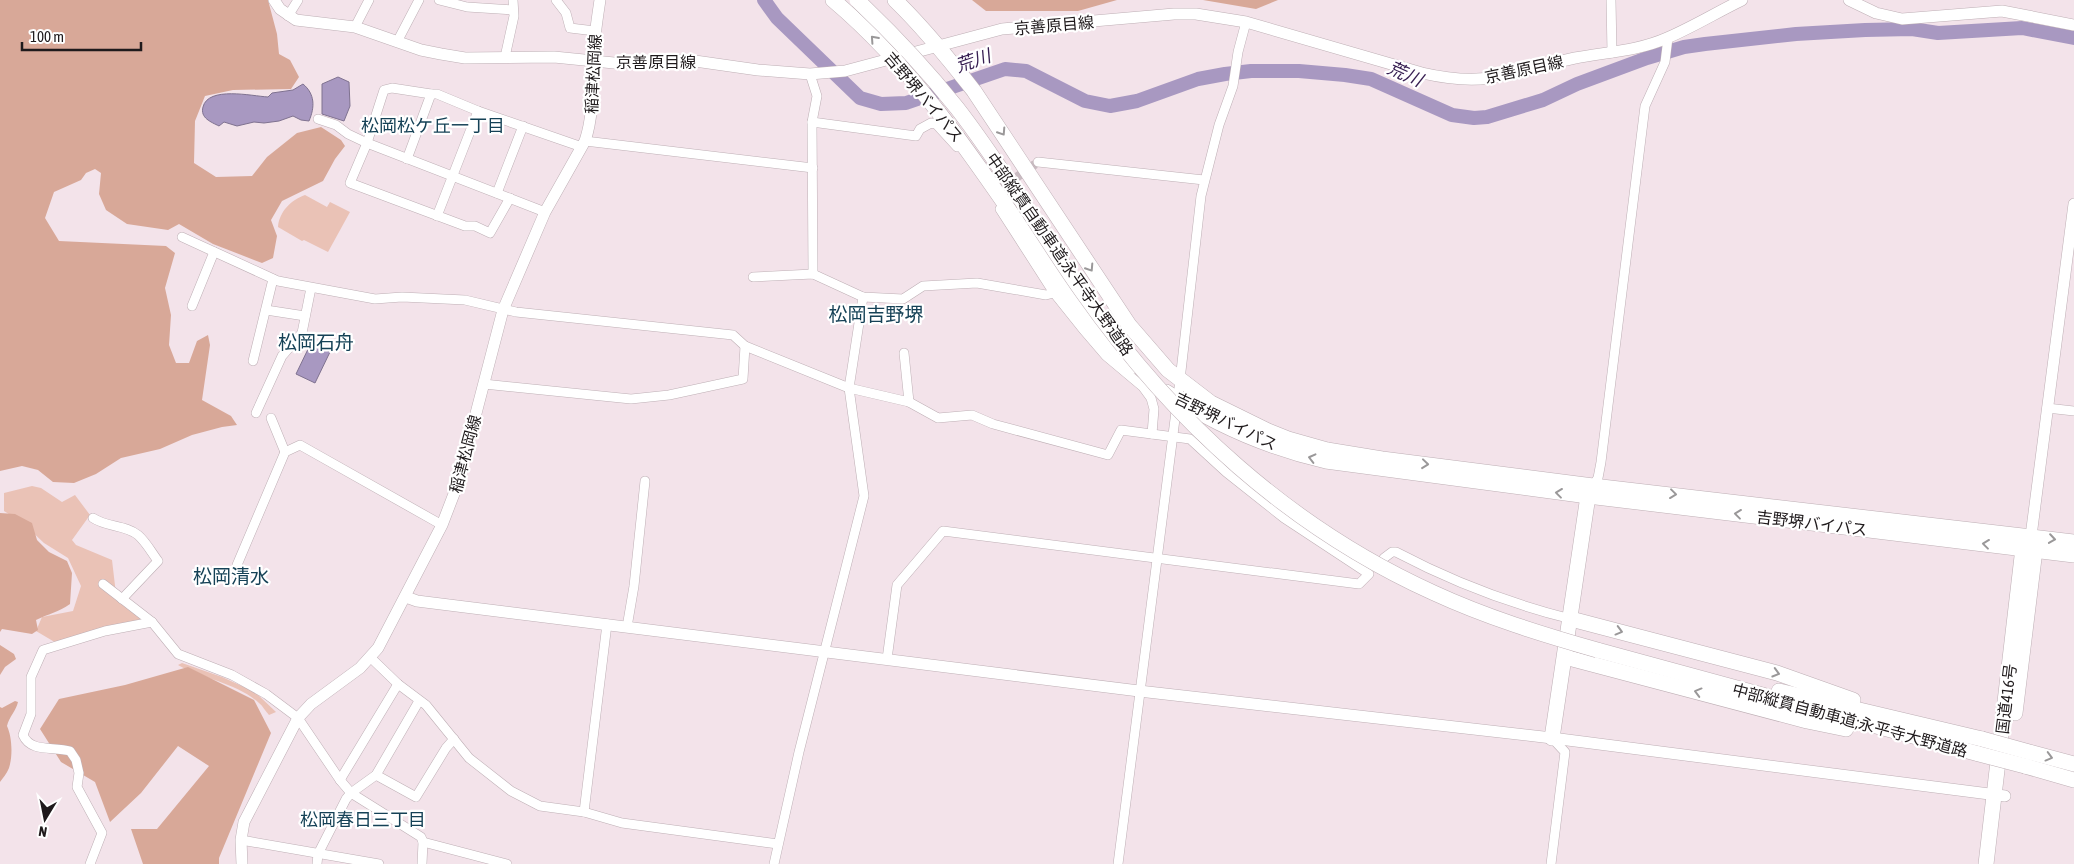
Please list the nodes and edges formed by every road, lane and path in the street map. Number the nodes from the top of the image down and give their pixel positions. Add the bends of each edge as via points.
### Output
1 (274, 0) edge
2 (298, 0) edge
3 (369, 0) edge
4 (419, 0) edge
5 (438, 0) edge
6 (513, 0) edge
7 (556, 0) edge
8 (600, 0) edge
9 (833, 0) edge
10 (857, 0) edge
11 (895, 0) edge
12 (1611, 0) edge
13 (1742, 0) edge
14 (1849, 0) edge
15 (513, 10) junction
16 (288, 16) junction
17 (1246, 22) junction
18 (2074, 25) edge
19 (354, 27) junction
20 (595, 31) junction
21 (1668, 41) junction
22 (397, 42) junction
23 (939, 46) junction
24 (1612, 53) junction
25 (505, 57) junction
26 (893, 59) junction
27 (593, 60) junction
28 (810, 74) junction
29 (430, 94) junction
30 (478, 111) junction
31 (318, 119) dead end
32 (812, 122) junction
33 (523, 126) junction
34 (367, 143) junction
35 (584, 144) junction
36 (407, 159) junction
37 (1038, 162) tunnel mouth
38 (813, 168) junction
39 (452, 176) junction
40 (1204, 180) junction
41 (497, 193) junction
42 (510, 198) junction
43 (2074, 204) edge
44 (545, 212) junction
45 (437, 216) junction
46 (182, 238) dead end
47 (214, 252) junction
48 (813, 274) junction
49 (752, 277) dead end
50 (274, 279) junction
51 (311, 288) junction
52 (1054, 293) junction
53 (863, 297) junction
54 (192, 306) dead end
55 (266, 310) junction
56 (504, 310) junction
57 (305, 316) junction
58 (745, 346) junction
59 (904, 354) dead end
60 (254, 360) dead end
61 (1180, 380) junction
62 (484, 384) junction
63 (849, 388) junction
64 (1177, 399) junction
65 (909, 402) junction
66 (2047, 408) junction
67 (2074, 411) edge
68 (256, 413) dead end
69 (272, 418) dead end
70 (1152, 434) junction
71 (1172, 437) junction
72 (285, 452) junction
73 (645, 481) dead end
74 (1591, 491) junction
75 (94, 518) dead end
76 (442, 525) junction
77 (2074, 542) edge
78 (2030, 545) junction
79 (2074, 555) edge
80 (1156, 558) junction
81 (1384, 558) dead end
82 (237, 564) dead end
83 (103, 584) dead end
84 (406, 597) junction
85 (122, 599) junction
86 (1571, 619) junction
87 (152, 622) junction
88 (607, 624) junction
89 (627, 627) junction
90 (826, 651) junction
91 (1565, 656) junction
92 (370, 658) junction
93 (1626, 658) junction
94 (887, 659) junction
95 (398, 684) junction
96 (1139, 691) junction
97 (419, 701) junction
98 (298, 718) junction
99 (1912, 722) junction
100 (1552, 738) junction
101 (454, 739) junction
102 (1934, 743) junction
103 (1980, 747) junction
104 (2027, 759) junction
105 (2074, 764) edge
106 (376, 774) junction
107 (340, 780) junction
108 (2074, 780) edge
109 (351, 793) junction
110 (2000, 795) junction
111 (584, 812) junction
112 (241, 840) junction
113 (423, 842) junction
114 (778, 844) junction
115 (318, 854) junction
116 (90, 864) edge
117 (242, 864) edge
118 (317, 864) edge
119 (379, 864) edge
120 (422, 864) edge
121 (507, 864) edge
122 (774, 864) edge
123 (1118, 864) edge
124 (1551, 864) edge
125 (1986, 864) edge
126 (1997, 864) edge

1 - 16 main road
2 - 16 street
3 - 19 street
4 - 22 street
5 - 15 street via 467,8
6 - 15 street
7 - 20 street via 566,13 570,28
8 - 20 main road, 稲津松岡線
26 -> 9 highway, 吉野堺バイパス
10 - 93 highway, 中部縦貫自動車道;永平寺大野道路, bridge via 908,51 958,109 1082,292 1146,376 1240,470 1319,530 1404,579 1494,618
11 - 23 highway, 吉野堺バイパス
12 - 24 street
13 - 21 main road, 京善原目線
14 - 18 main road via 1876,13 1902,19 2002,11
15 - 25 street
16 - 19 main road, 京善原目線 via 310,23
17 - 23 main road, 京善原目線 via 1184,13 997,31
17 - 24 main road, 京善原目線 via 1399,68 1446,78 1488,78
17 - 40 street via 1233,86
19 - 22 main road, 京善原目線
20 - 27 main road, 稲津松岡線
21 - 24 main road, 京善原目線
21 - 74 street via 1665,62 1644,106 1601,462
22 - 25 main road, 京善原目線 via 465,58
23 - 26 main road, 京善原目線
23 -> 61 highway, 吉野堺バイパス via 974,92 1121,314 1158,360
25 - 27 main road, 京善原目線
26 - 28 main road, 京善原目線 via 845,71
26 - 64 highway, 吉野堺バイパス via 982,169 1081,314 1116,350
27 - 28 main road, 京善原目線 via 614,63 688,60
27 - 35 main road, 稲津松岡線 via 589,130
28 - 32 street via 816,96
29 - 30 street
29 - 34 street via 392,88 384,90
29 - 36 street
30 - 33 street
30 - 39 street
31 - 34 street via 336,125
32 - 38 street
32 - 52 street via 916,136 926,124 936,124 993,194
33 - 35 street
33 - 41 street
34 - 36 street
34 - 45 street via 350,183
35 - 38 street
35 - 44 main road, 稲津松岡線
36 - 39 street
37 - 40 street
38 - 48 street
39 - 41 street
39 - 45 street
40 - 61 street
41 - 42 street
42 - 44 street
42 - 45 street via 490,233
43 - 66 main road
44 - 56 main road, 稲津松岡線
46 - 47 street
47 - 50 street
47 - 54 street
48 - 49 street
48 - 53 street
50 - 51 street
50 - 55 street
51 - 56 street via 375,300 402,297 465,300
51 - 57 street
52 - 53 street via 977,283 923,286 903,299
52 - 70 street via 1106,356 1143,387 1151,398 1154,409
53 - 63 street
55 - 57 street
55 - 60 street
56 - 58 street via 733,335
56 - 62 main road, 稲津松岡線
57 - 68 street via 302,333 282,356
58 - 62 street via 742,380 669,395 631,399
58 - 63 street
59 - 65 street
61 - 64 street
61 -> 74 highway, 吉野堺バイパス via 1243,420 1288,439 1327,450
62 - 76 main road, 稲津松岡線 via 457,486
63 - 65 street
63 - 90 street via 864,496
64 - 71 street
74 -> 64 highway, 吉野堺バイパス via 1326,462 1264,442
65 - 70 street via 938,418 972,415 993,424 1108,455 1121,430
66 - 67 street
66 - 78 main road
69 - 72 street
70 - 71 street
71 - 80 street
71 - 80 street via 1190,439 1284,518 1372,571 1359,584
72 - 76 street via 300,445
72 - 82 street
73 - 89 street
74 - 78 highway, 吉野堺バイパス
74 - 86 highway
75 - 85 street via 138,535 158,561
76 - 84 main road, 稲津松岡線
78 -> 77 highway
78 - 79 highway
78 - 110 highway, 国道416号
80 - 94 street via 943,531 897,585
80 - 96 street
81 - 86 street via 1396,552 1512,602
83 - 85 street
84 - 88 main road
84 - 92 main road, 稲津松岡線
85 - 87 street
86 - 91 highway
86 -> 99 highway via 1777,673
87 - 98 street via 178,654 232,675 266,694
87 - 116 street via 105,631 43,650 30,677 31,714 23,735 26,742 35,748 70,750 76,760 79,773 77,787 102,833
88 - 89 main road
88 - 111 street
89 - 90 main road
90 - 94 main road
90 - 114 street
91 - 100 highway
102 -> 91 highway via 1807,721
92 - 95 street
92 - 98 main road, 稲津松岡線
93 - 99 highway, 中部縦貫自動車道;永平寺大野道路
93 - 102 highway, 中部縦貫自動車道;永平寺大野道路
94 - 96 main road
95 - 97 street
95 - 107 street
96 - 100 main road
96 - 123 street
97 - 101 street
97 - 106 street
98 - 107 street
98 - 112 main road, 稲津松岡線 via 249,809
99 - 103 highway, 中部縦貫自動車道;永平寺大野道路
100 - 110 main road
100 - 124 street via 1565,754
101 - 106 street via 416,798
101 - 111 street via 469,758 511,791 540,806
102 - 103 highway, 中部縦貫自動車道;永平寺大野道路
103 - 104 highway, 中部縦貫自動車道;永平寺大野道路, bridge
104 -> 105 highway, 中部縦貫自動車道;永平寺大野道路
104 - 108 highway, 中部縦貫自動車道;永平寺大野道路
106 - 109 street
107 - 109 street
109 - 113 street via 421,837
109 - 115 street
110 - 125 highway, 国道416号
110 - 126 highway, 国道416号
111 - 114 street via 622,823
112 - 115 street
112 - 117 main road, 稲津松岡線
113 - 120 street
113 - 121 street
114 - 122 street
115 - 118 street
115 - 119 street

